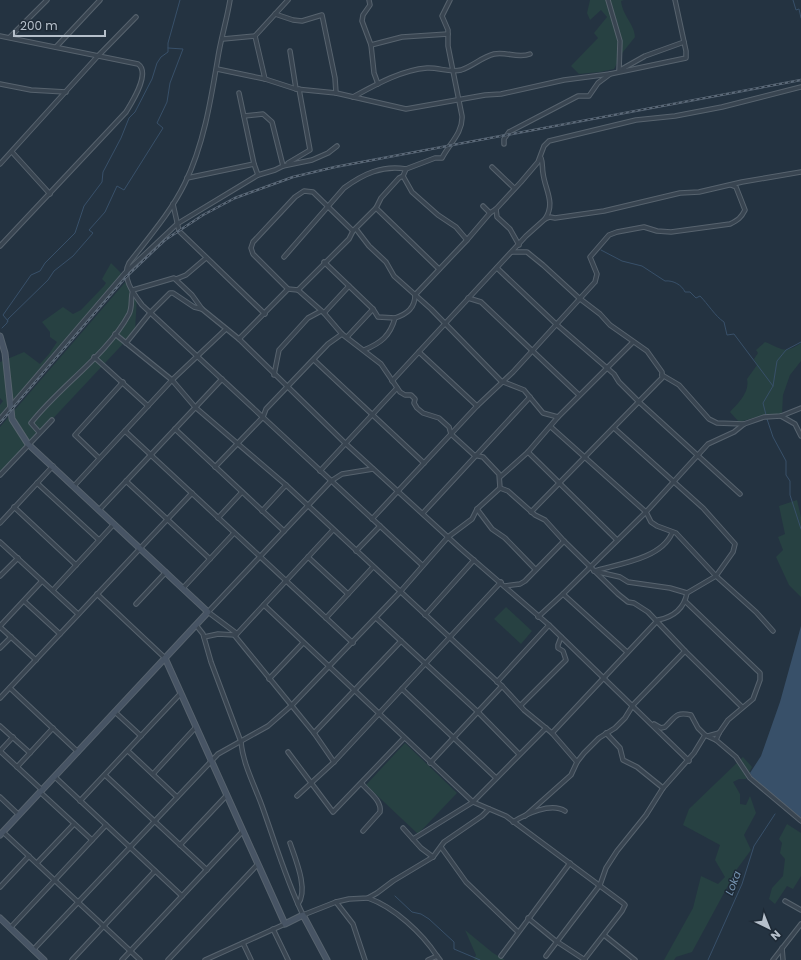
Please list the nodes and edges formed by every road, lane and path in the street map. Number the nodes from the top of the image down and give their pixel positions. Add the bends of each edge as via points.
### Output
1 (47, 0) edge
2 (100, 0) edge
3 (230, 0) edge
4 (288, 0) edge
5 (369, 0) edge
6 (450, 0) edge
7 (614, 0) edge
8 (674, 0) edge
9 (608, 1) edge
10 (275, 14) junction
11 (136, 17) dead end
12 (448, 34) junction
13 (0, 36) edge
14 (255, 36) junction
15 (10, 37) junction
16 (223, 39) junction
17 (684, 42) junction
18 (371, 45) junction
19 (56, 47) junction
20 (290, 51) dead end
21 (530, 54) dead end
22 (97, 57) junction
23 (217, 69) junction
24 (453, 71) junction
25 (619, 71) junction
26 (610, 74) junction
27 (265, 80) junction
28 (0, 84) edge
29 (378, 84) junction
30 (801, 87) edge
31 (297, 89) junction
32 (66, 92) junction
33 (240, 93) dead end
34 (336, 93) junction
35 (353, 97) junction
36 (458, 100) junction
37 (244, 116) junction
38 (504, 144) dead end
39 (337, 146) dead end
40 (12, 152) junction
41 (541, 158) junction
42 (0, 164) edge
43 (254, 164) junction
44 (284, 165) junction
45 (492, 167) dead end
46 (406, 169) junction
47 (801, 172) edge
48 (258, 175) junction
49 (403, 176) junction
50 (187, 178) junction
51 (731, 185) junction
52 (514, 188) junction
53 (50, 194) junction
54 (173, 204) junction
55 (483, 206) dead end
56 (328, 207) junction
57 (376, 208) junction
58 (496, 209) junction
59 (490, 213) junction
60 (545, 219) junction
61 (177, 224) junction
62 (355, 230) junction
63 (467, 240) junction
64 (519, 245) junction
65 (0, 246) edge
66 (512, 252) junction
67 (284, 257) dead end
68 (206, 258) junction
69 (324, 262) junction
70 (498, 268) junction
71 (439, 269) junction
72 (125, 273) junction
73 (176, 279) junction
74 (349, 286) junction
75 (288, 289) junction
76 (133, 290) junction
77 (298, 290) junction
78 (415, 295) junction
79 (468, 298) junction
80 (579, 298) junction
81 (202, 309) junction
82 (373, 309) junction
83 (323, 312) junction
84 (150, 313) junction
85 (265, 314) junction
86 (395, 318) junction
87 (556, 324) junction
88 (444, 325) junction
89 (226, 329) junction
90 (115, 334) junction
91 (342, 334) junction
92 (0, 336) edge
93 (346, 337) junction
94 (240, 339) junction
95 (633, 342) junction
96 (126, 343) junction
97 (364, 350) junction
98 (531, 350) junction
99 (419, 352) junction
100 (198, 356) junction
101 (94, 357) junction
102 (314, 360) junction
103 (606, 368) junction
104 (274, 375) junction
105 (662, 375) junction
106 (222, 379) junction
107 (172, 380) junction
108 (392, 381) junction
109 (501, 381) junction
110 (123, 382) junction
111 (287, 388) junction
112 (397, 388) junction
113 (579, 395) junction
114 (530, 397) junction
115 (638, 401) junction
116 (148, 406) junction
117 (477, 406) junction
118 (10, 407) junction
119 (195, 407) junction
120 (801, 408) edge
121 (372, 415) junction
122 (781, 416) junction
123 (263, 417) junction
124 (558, 417) junction
125 (0, 419) edge
126 (52, 420) dead end
127 (744, 424) junction
128 (551, 427) junction
129 (614, 428) junction
130 (175, 429) junction
131 (125, 431) junction
132 (40, 432) junction
133 (451, 434) junction
134 (801, 436) edge
135 (238, 443) junction
136 (345, 443) junction
137 (28, 444) junction
138 (528, 452) junction
139 (152, 454) junction
140 (474, 455) junction
141 (698, 457) junction
142 (100, 458) junction
143 (585, 458) junction
144 (424, 463) junction
145 (52, 466) junction
146 (215, 467) junction
147 (373, 469) junction
148 (320, 471) junction
149 (0, 475) edge
150 (500, 477) junction
151 (331, 480) junction
152 (126, 481) junction
153 (560, 482) junction
154 (673, 482) junction
155 (38, 483) junction
156 (286, 485) junction
157 (74, 486) junction
158 (500, 488) junction
159 (398, 491) junction
160 (242, 492) junction
161 (192, 493) junction
162 (740, 494) dead end
163 (308, 506) junction
164 (14, 507) junction
165 (100, 509) junction
166 (477, 510) junction
167 (262, 511) junction
168 (531, 512) junction
169 (646, 512) junction
170 (423, 513) junction
171 (218, 518) junction
172 (372, 518) junction
173 (167, 519) junction
174 (0, 523) edge
175 (114, 524) junction
176 (380, 526) junction
177 (334, 530) junction
178 (284, 531) junction
179 (234, 533) junction
180 (672, 533) junction
181 (448, 537) junction
182 (99, 540) junction
183 (617, 540) junction
184 (564, 541) junction
185 (0, 542) edge
186 (141, 548) junction
187 (356, 551) junction
188 (260, 557) junction
189 (308, 557) junction
190 (18, 558) junction
191 (210, 559) junction
192 (474, 560) junction
193 (76, 565) junction
194 (422, 565) junction
195 (373, 567) junction
196 (590, 567) junction
197 (536, 569) junction
198 (593, 571) junction
199 (166, 572) junction
200 (0, 576) edge
201 (716, 576) junction
202 (42, 580) junction
203 (286, 581) junction
204 (501, 582) junction
205 (505, 586) junction
206 (183, 588) junction
207 (53, 590) junction
208 (400, 592) junction
209 (687, 593) junction
210 (97, 594) junction
211 (348, 594) junction
212 (563, 594) junction
213 (24, 601) junction
214 (686, 602) junction
215 (136, 604) dead end
216 (264, 605) junction
217 (208, 612) junction
218 (78, 614) junction
219 (425, 615) junction
220 (538, 617) junction
221 (326, 618) junction
222 (376, 618) junction
223 (656, 621) junction
224 (196, 625) junction
225 (549, 625) junction
226 (0, 626) edge
227 (773, 631) dead end
228 (60, 634) junction
229 (236, 634) junction
230 (11, 637) junction
231 (204, 637) junction
232 (561, 637) junction
233 (450, 638) junction
234 (401, 641) junction
235 (353, 642) junction
236 (303, 643) junction
237 (0, 648) edge
238 (685, 651) junction
239 (627, 652) junction
240 (165, 658) junction
241 (36, 660) junction
242 (426, 664) junction
243 (329, 668) junction
244 (604, 678) junction
245 (269, 679) junction
246 (496, 682) junction
247 (502, 686) junction
248 (10, 688) junction
249 (402, 689) junction
250 (354, 691) junction
251 (181, 693) junction
252 (0, 698) edge
253 (520, 705) junction
254 (633, 705) junction
255 (292, 706) junction
256 (742, 707) junction
257 (115, 712) junction
258 (478, 712) junction
259 (379, 714) junction
260 (649, 721) junction
261 (0, 726) edge
262 (196, 727) junction
263 (53, 728) junction
264 (546, 728) junction
265 (552, 733) junction
266 (606, 733) junction
267 (718, 733) junction
268 (314, 734) junction
269 (141, 736) junction
270 (706, 736) junction
271 (13, 737) junction
272 (454, 737) junction
273 (404, 738) junction
274 (716, 740) junction
275 (241, 742) junction
276 (128, 750) junction
277 (0, 751) edge
278 (78, 752) junction
279 (288, 752) dead end
280 (30, 753) junction
281 (519, 754) junction
282 (689, 761) junction
283 (212, 762) junction
284 (334, 762) junction
285 (576, 762) junction
286 (430, 763) junction
287 (17, 767) junction
288 (153, 774) junction
289 (105, 775) junction
290 (54, 777) junction
291 (495, 778) junction
292 (311, 784) junction
293 (362, 784) junction
294 (663, 788) junction
295 (41, 791) junction
296 (227, 795) junction
297 (297, 796) dead end
298 (0, 797) edge
299 (177, 797) junction
300 (80, 801) junction
301 (473, 802) junction
302 (489, 809) junction
303 (565, 811) dead end
304 (19, 815) junction
305 (525, 816) junction
306 (155, 822) junction
307 (513, 822) junction
308 (801, 822) edge
309 (74, 824) junction
310 (106, 825) junction
311 (403, 828) dead end
312 (243, 831) junction
313 (363, 831) dead end
314 (2, 834) edge
315 (413, 839) junction
316 (92, 840) junction
317 (290, 843) dead end
318 (180, 845) junction
319 (130, 847) junction
320 (441, 847) junction
321 (29, 856) junction
322 (433, 857) junction
323 (570, 863) junction
324 (37, 864) junction
325 (258, 864) junction
326 (207, 870) junction
327 (156, 871) junction
328 (54, 880) junction
329 (600, 885) junction
330 (0, 887) edge
331 (182, 896) junction
332 (368, 898) junction
333 (785, 901) dead end
334 (79, 902) junction
335 (336, 902) junction
336 (298, 904) junction
337 (801, 910) edge
338 (303, 915) junction
339 (0, 918) edge
340 (528, 918) junction
341 (285, 924) junction
342 (801, 924) edge
343 (104, 926) junction
344 (10, 928) junction
345 (274, 929) junction
346 (518, 932) junction
347 (604, 934) junction
348 (556, 941) junction
349 (243, 943) junction
350 (782, 948) junction
351 (33, 950) junction
352 (131, 951) junction
353 (437, 956) junction
354 (500, 956) dead end
355 (546, 956) dead end
356 (44, 960) edge
357 (72, 960) edge
358 (122, 960) edge
359 (140, 960) edge
360 (168, 960) edge
361 (205, 960) edge
362 (251, 960) edge
363 (288, 960) edge
364 (327, 960) edge
365 (365, 960) edge
366 (428, 960) edge
367 (440, 960) edge
368 (585, 960) edge
369 (635, 960) edge
370 (773, 960) edge
371 (783, 960) edge

1 - 15 street
2 - 19 street
3 - 16 street
4 - 10 street
5 - 18 street via 369,8 362,18
6 - 12 street via 442,16
7 - 9 street
8 - 17 street
9 - 25 street via 620,41
10 - 14 street
10 - 34 street via 293,20 306,20 322,15
11 - 22 street
12 - 18 street via 402,37
12 - 24 street via 447,43
13 - 15 street
14 - 16 street
14 - 27 street
15 - 19 street
16 - 23 street
17 - 25 street via 645,56
17 - 25 street via 684,59
18 - 29 street
19 - 22 street
20 - 31 street
21 - 24 street via 494,54
22 - 32 street
22 - 53 street via 140,66 142,72 139,88 126,112
23 - 27 street
23 - 50 street via 195,160
24 - 29 street via 427,68
24 - 36 street
25 - 26 street
26 - 36 street
26 - 38 street via 598,83 589,96 578,96 509,132
27 - 31 street
28 - 32 street via 31,90
29 - 35 street
30 - 41 street via 722,107 636,120 557,137 549,140 544,146
31 - 34 street
31 - 44 street via 310,150
32 - 40 street
33 - 37 street
34 - 35 street
35 - 36 street via 406,109
36 - 46 street via 462,116 461,125 457,136 442,158 435,158
37 - 43 street
37 - 44 street via 263,114 272,122
39 - 44 street via 312,160
40 - 42 street
40 - 53 street
41 - 52 street
41 - 60 street via 550,203 550,211
43 - 48 street
43 - 50 street
44 - 48 street
45 - 52 street
46 - 49 street
46 - 56 street via 377,170 361,176 344,188
47 - 51 street
48 - 61 street
49 - 57 street via 381,198
49 - 63 street via 412,192 456,227
50 - 54 street
51 - 60 street via 671,195 604,211
51 - 80 street via 736,187 745,210 740,219 730,224 677,231 638,228 609,235 590,257 597,274 595,282
52 - 58 street
53 - 65 street
54 - 61 street
54 - 72 street via 129,262
55 - 59 street
56 - 62 street
56 - 67 street
56 - 75 street via 313,192 304,191 295,197 251,245 253,254
57 - 62 street
57 - 71 street
58 - 59 street
58 - 64 street via 498,217 510,229
59 - 63 street
60 - 64 street
61 - 68 street via 179,230
61 - 72 street
62 - 69 street
62 - 78 street via 386,262 394,276
63 - 71 street
64 - 66 street
66 - 70 street
66 - 80 street via 527,252
68 - 73 street via 186,275
68 - 85 street
69 - 74 street
69 - 77 street
70 - 79 street
70 - 87 street
71 - 78 street
72 - 76 street
72 - 118 street
73 - 76 street via 165,279
73 - 81 street
74 - 82 street
74 - 83 street
75 - 77 street
75 - 85 street
76 - 84 street via 142,306
76 - 90 street via 130,310
77 - 83 street
78 - 86 street via 415,304 410,310
78 - 88 street
79 - 88 street
79 - 98 street via 481,302
80 - 87 street
80 - 95 street
81 - 84 street via 194,307 172,292
81 - 89 street
82 - 86 street via 378,317
82 - 93 street
83 - 91 street
83 - 104 street via 308,318 279,350
84 - 96 street
84 - 100 street
85 - 94 street
86 - 97 street via 388,336 378,345
87 - 98 street
87 - 103 street
88 - 99 street
88 - 109 street
89 - 94 street
89 - 100 street
90 - 96 street
90 - 101 street
91 - 93 street
91 - 102 street via 328,344
92 - 118 street
93 - 97 street
94 - 104 street
95 - 103 street
95 - 105 street via 647,351
96 - 107 street
97 - 108 street via 381,364
98 - 109 street via 513,372
98 - 113 street
99 - 108 street
99 - 117 street
100 - 106 street
100 - 107 street
101 - 110 street
101 - 132 street via 49,401 31,423
102 - 111 street
102 - 121 street
103 - 113 street
103 - 115 street
104 - 111 street
105 - 115 street
105 - 127 street via 679,385 710,419 717,423
106 - 119 street
106 - 123 street
107 - 116 street
107 - 119 street
108 - 112 street
109 - 114 street via 524,390
109 - 117 street
110 - 116 street
110 - 142 street via 75,435
111 - 123 street via 266,409
111 - 136 street
112 - 121 street
112 - 133 street via 405,396 411,394 417,408 439,418
113 - 124 street
114 - 124 street via 543,413
114 - 140 street
115 - 129 street
115 - 141 street
116 - 131 street
117 - 133 street
118 - 125 street
118 - 137 street via 16,426
119 - 130 street
119 - 135 street
120 - 122 street
121 - 136 street
121 - 144 street
122 - 127 street via 764,417
122 - 134 street via 795,424
123 - 135 street
123 - 148 street
124 - 128 street
126 - 132 street
127 - 141 street via 734,432 708,444
128 - 138 street
128 - 143 street
129 - 143 street
129 - 154 street
130 - 139 street
130 - 146 street
131 - 139 street
131 - 142 street
132 - 137 street
133 - 140 street
133 - 144 street
135 - 146 street
135 - 156 street
136 - 147 street
136 - 148 street
137 - 145 street
137 - 149 street
138 - 150 street
138 - 153 street
139 - 152 street
139 - 161 street
140 - 150 street via 483,457
140 - 170 street
141 - 154 street
141 - 162 street
142 - 157 street
143 - 153 street
143 - 169 street
144 - 159 street
145 - 155 street
145 - 157 street
146 - 160 street
147 - 151 street via 342,474
147 - 159 street
148 - 151 street
150 - 158 street
151 - 163 street
151 - 172 street
152 - 165 street
152 - 173 street
153 - 168 street
153 - 183 street
154 - 169 street
154 - 201 street via 704,508 736,544
155 - 164 street
155 - 182 street
156 - 163 street
156 - 167 street
157 - 165 street
158 - 166 street
158 - 168 street via 508,491
159 - 170 street
159 - 172 street
160 - 167 street
160 - 171 street
161 - 171 street
161 - 173 street
163 - 177 street
163 - 178 street
164 - 174 street
164 - 193 street
165 - 175 street
166 - 181 street via 472,519
166 - 197 street via 492,529 505,538
167 - 178 street
168 - 184 street via 545,520
169 - 180 street via 651,522
169 - 183 street
170 - 181 street
171 - 179 street
172 - 176 street
173 - 186 street
173 - 191 street
175 - 182 street
175 - 186 street
176 - 187 street
176 - 194 street
177 - 187 street
177 - 189 street
178 - 188 street
179 - 188 street
179 - 191 street
180 - 198 street via 666,544 656,551 630,562
180 - 201 street via 676,533
181 - 192 street
181 - 194 street
182 - 193 street
183 - 196 street
184 - 196 street
184 - 197 street
185 - 190 street
186 - 199 street
186 - 210 street
187 - 195 street
188 - 203 street
188 - 217 street
189 - 203 street
189 - 211 street
190 - 200 street
190 - 202 street
191 - 206 street
192 - 204 street
192 - 219 street
193 - 207 street
194 - 208 street
195 - 208 street
195 - 211 street
196 - 198 street
196 - 212 street
197 - 205 street via 520,584
198 - 209 street via 620,577 628,582
198 - 223 street via 628,602 641,606
199 - 206 street
199 - 215 street
201 - 209 street
201 - 227 street
202 - 207 street
202 - 213 street
203 - 216 street
203 - 221 street
204 - 205 street
204 - 233 street
205 - 220 street
206 - 217 street
207 - 218 street
208 - 219 street
208 - 222 street
209 - 214 street
210 - 218 street
210 - 240 street
211 - 221 street
212 - 220 street
212 - 239 street
213 - 226 street
213 - 228 street
214 - 223 street via 672,616
214 - 256 street via 760,673 753,699
216 - 229 street
216 - 236 street
217 - 224 street
217 - 229 street
218 - 228 street
219 - 233 street
220 - 225 street
221 - 235 street
222 - 234 street
222 - 235 street
223 - 238 street
223 - 239 street
224 - 231 street
224 - 240 street
225 - 232 street
225 - 246 street
226 - 230 street
228 - 241 street
229 - 231 street
229 - 245 street
230 - 237 street
230 - 241 street
231 - 275 street
232 - 244 street
232 - 253 street via 558,648 564,651 566,660
233 - 242 street
233 - 246 street
234 - 242 street
234 - 250 street
235 - 243 street
236 - 243 street
236 - 245 street
238 - 254 street
238 - 256 street
239 - 244 street
240 - 251 street
240 - 257 street
241 - 248 street
242 - 249 street
242 - 258 street
243 - 250 street
243 - 255 street
244 - 254 street
244 - 265 street
245 - 255 street
246 - 247 street
247 - 253 street
247 - 258 street
248 - 252 street
248 - 263 street
249 - 259 street
249 - 272 street
250 - 259 street
250 - 268 street
251 - 262 street
251 - 269 street
253 - 264 street
254 - 260 street
254 - 266 street via 625,718
255 - 268 street
255 - 275 street via 268,726
256 - 267 street
257 - 269 street
257 - 278 street
258 - 272 street
258 - 281 street
259 - 273 street
259 - 284 street
260 - 270 street via 661,728 675,716 688,714
260 - 282 street
261 - 271 street
262 - 283 street
262 - 288 street
263 - 278 street
263 - 280 street
264 - 265 street
264 - 281 street
265 - 285 street
266 - 285 street
266 - 294 street via 620,748 623,760 637,767
267 - 270 street
267 - 274 street
268 - 284 street
269 - 276 street
270 - 274 street
270 - 282 street
271 - 277 street
271 - 280 street
272 - 286 street
272 - 291 street
273 - 286 street
273 - 293 street
274 - 308 street via 736,757 750,778
275 - 283 street via 222,751
275 - 336 street via 242,754
276 - 288 street
276 - 289 street
277 - 287 street
278 - 290 street
279 - 292 street
280 - 287 street
281 - 291 street
282 - 294 street
283 - 296 street
283 - 299 street
284 - 292 street
285 - 305 street via 571,775
286 - 301 street
287 - 295 street
288 - 299 street
289 - 300 street
289 - 306 street
290 - 295 street
290 - 300 street
291 - 301 street
292 - 293 street via 333,812
292 - 297 street
293 - 313 street via 380,803 381,808
294 - 329 street via 646,816 617,851 606,868
295 - 304 street
295 - 309 street
296 - 312 street
296 - 318 street
298 - 304 street
299 - 306 street
300 - 310 street
301 - 302 street
301 - 315 street
302 - 307 street
302 - 320 street via 444,842
303 - 305 street via 557,807
304 - 314 street
305 - 307 street
306 - 318 street
306 - 319 street
307 - 323 street
309 - 316 street
309 - 324 street
310 - 316 street
310 - 319 street
311 - 315 street
312 - 325 street
312 - 326 street
314 - 321 street
315 - 322 street
316 - 328 street
317 - 336 street via 300,875 302,897
318 - 326 street
319 - 327 street
319 - 334 street
320 - 322 street
320 - 346 street via 466,882
321 - 324 street
321 - 330 street
322 - 332 street
323 - 329 street
323 - 340 street
324 - 328 street
325 - 341 street
325 - 360 street
326 - 331 street
327 - 331 street
327 - 343 street
328 - 334 street
328 - 344 street
329 - 347 street via 625,905
329 - 348 street
331 - 352 street
332 - 335 street
332 - 353 street via 379,902 416,929
333 - 337 street
334 - 343 street
334 - 351 street
335 - 338 street
335 - 365 street via 353,924
336 - 338 street
338 - 341 street
338 - 364 street
339 - 344 street
340 - 346 street
340 - 348 street
341 - 345 street
342 - 350 street
343 - 352 street
343 - 357 street
344 - 351 street
345 - 349 street
345 - 363 street
346 - 354 street
347 - 368 street
347 - 369 street
348 - 355 street
348 - 368 street
349 - 361 street
349 - 362 street
350 - 370 street
350 - 371 street
351 - 356 street
352 - 358 street
352 - 359 street
353 - 366 street
353 - 367 street

